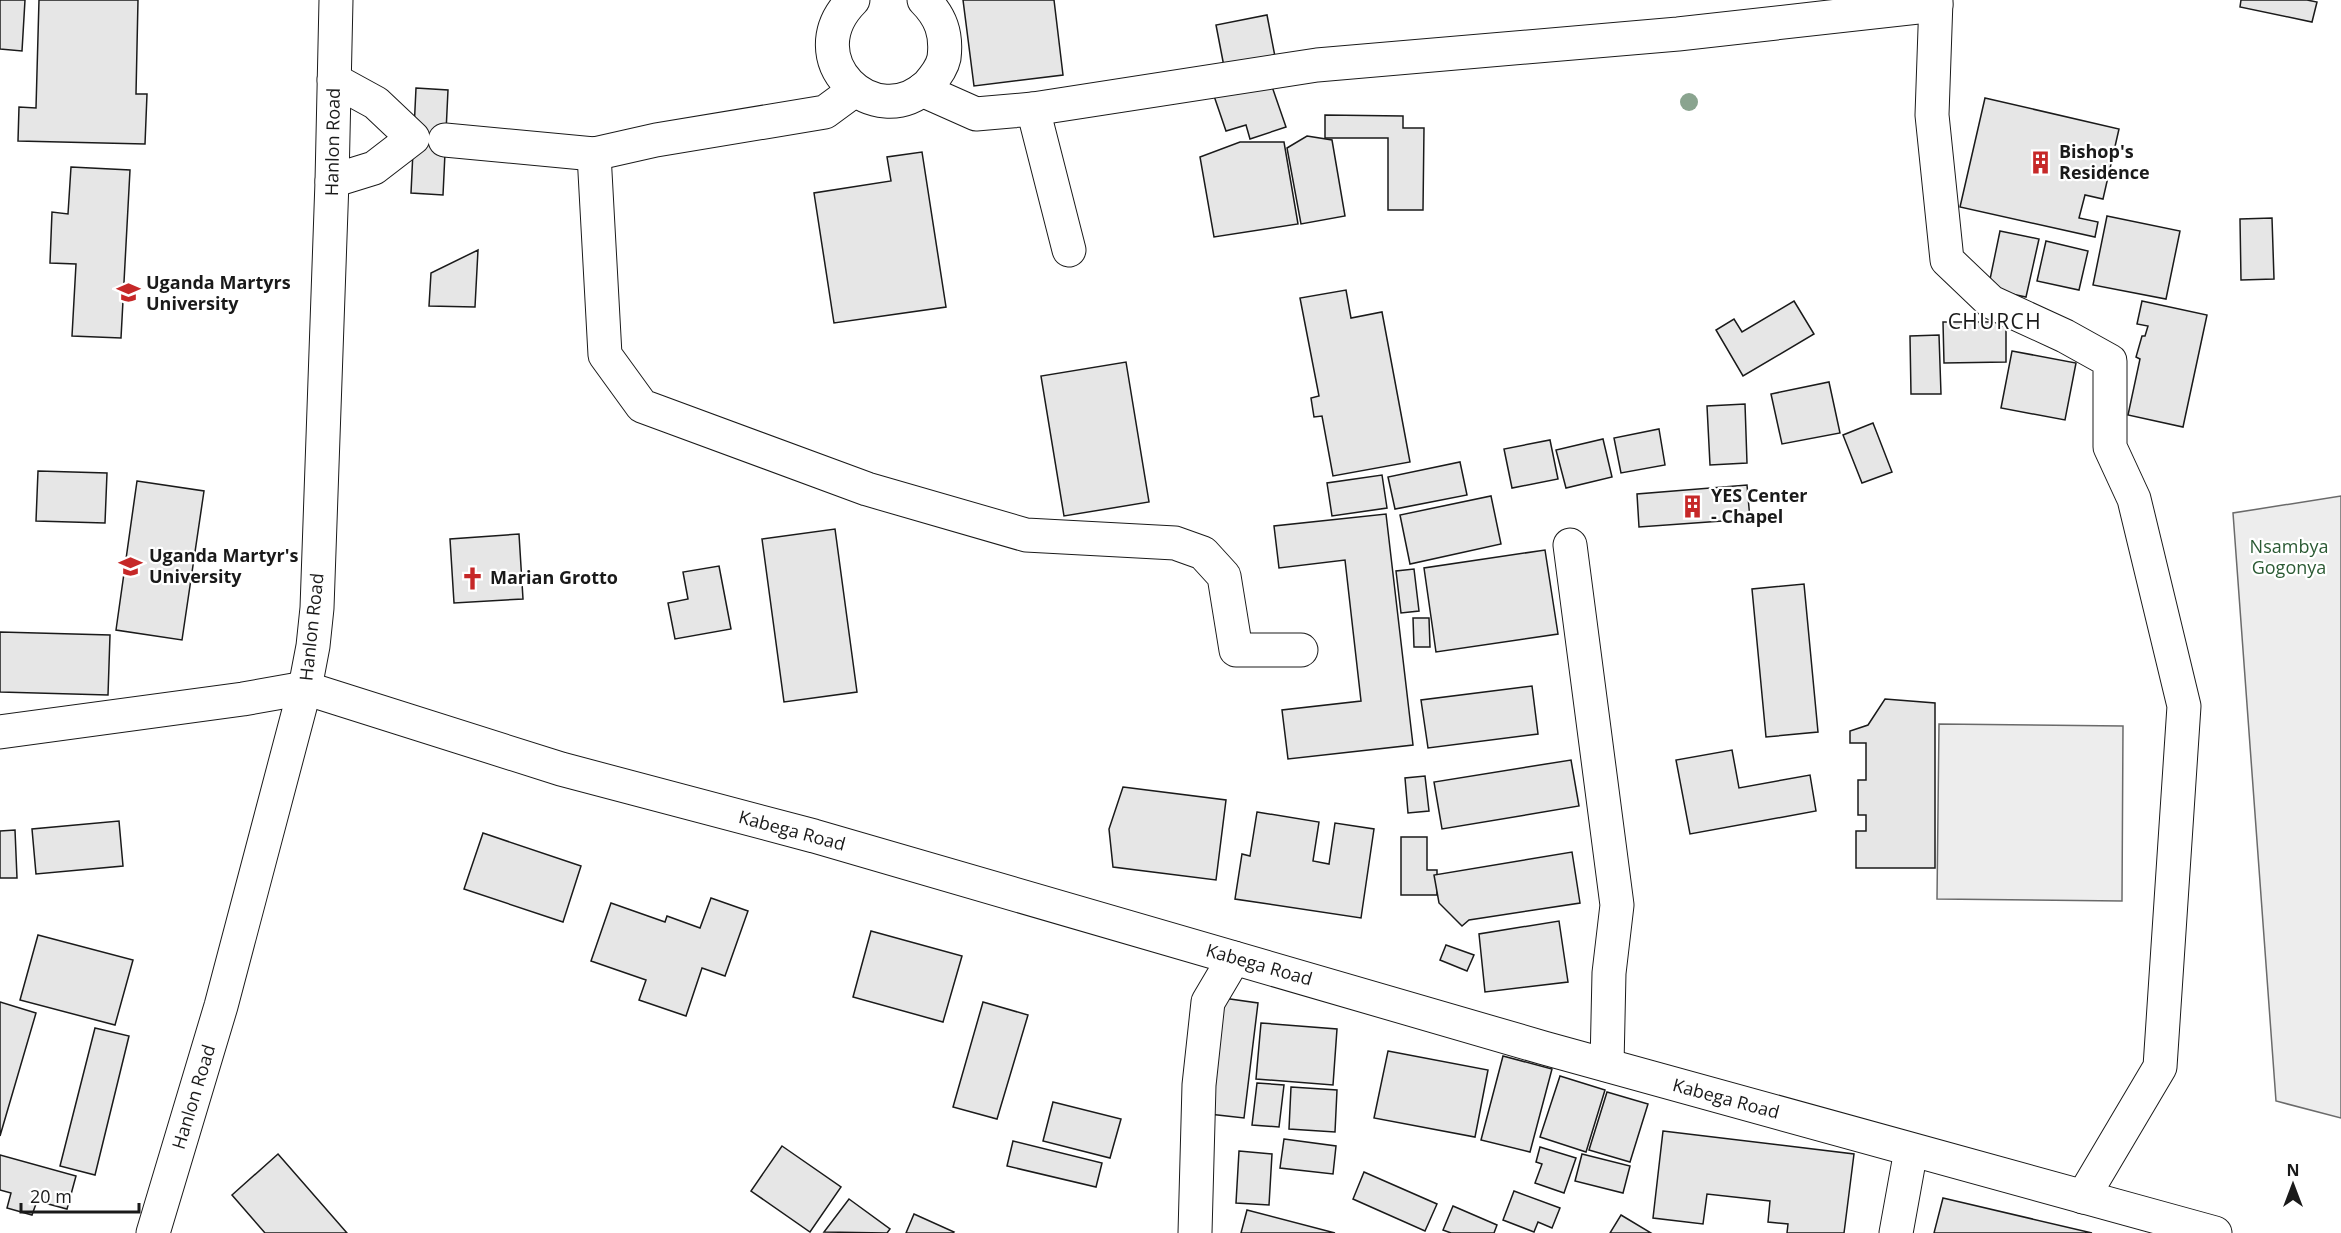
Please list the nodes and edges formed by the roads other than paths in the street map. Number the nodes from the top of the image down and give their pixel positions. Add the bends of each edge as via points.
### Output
1 (336, 0) edge
2 (853, 0) edge
3 (924, 0) edge
4 (1936, 3) edge
5 (334, 81) junction
6 (855, 90) junction
7 (922, 90) junction
8 (1033, 110) junction
9 (445, 140) dead end
10 (594, 154) junction
11 (332, 181) junction
12 (1069, 250) dead end
13 (1570, 545) dead end
14 (1301, 650) dead end
15 (305, 688) junction
16 (0, 732) edge
17 (1234, 958) junction
18 (1607, 1065) junction
19 (1911, 1150) junction
20 (2083, 1197) junction
21 (153, 1233) edge
22 (1195, 1233) edge
23 (1896, 1233) edge
24 (2215, 1233) edge

1 - 5 street, Hanlon Road
2 - 6 street via 834,26 831,44 842,77
3 - 7 street via 943,26 946,44 935,78
4 - 8 street via 1678,34 1317,65
4 - 20 street via 1932,115 1947,260 1991,302 2110,361 2110,447 2134,499 2184,706 2160,1067
5 - 11 street, Hanlon Road
5 - 11 street via 376,103 413,138 374,168
6 - 7 street via 889,101
6 - 10 street via 825,112
7 - 8 street via 976,114
8 - 12 street
9 - 10 street
10 - 14 street via 605,355 642,406 867,489 1026,535 1175,543 1203,552 1224,576 1236,650
11 - 15 street, Hanlon Road via 317,608
13 - 18 street via 1617,904 1609,973
15 - 16 street
15 - 17 street, Kabega Road via 561,769 814,836
15 - 21 street, Hanlon Road via 221,1006
17 - 18 street, Kabega Road
17 - 22 street via 1208,1002 1199,1084
18 - 19 street, Kabega Road
19 - 20 street, Kabega Road
19 - 23 street
20 - 24 street, Kabega Road

